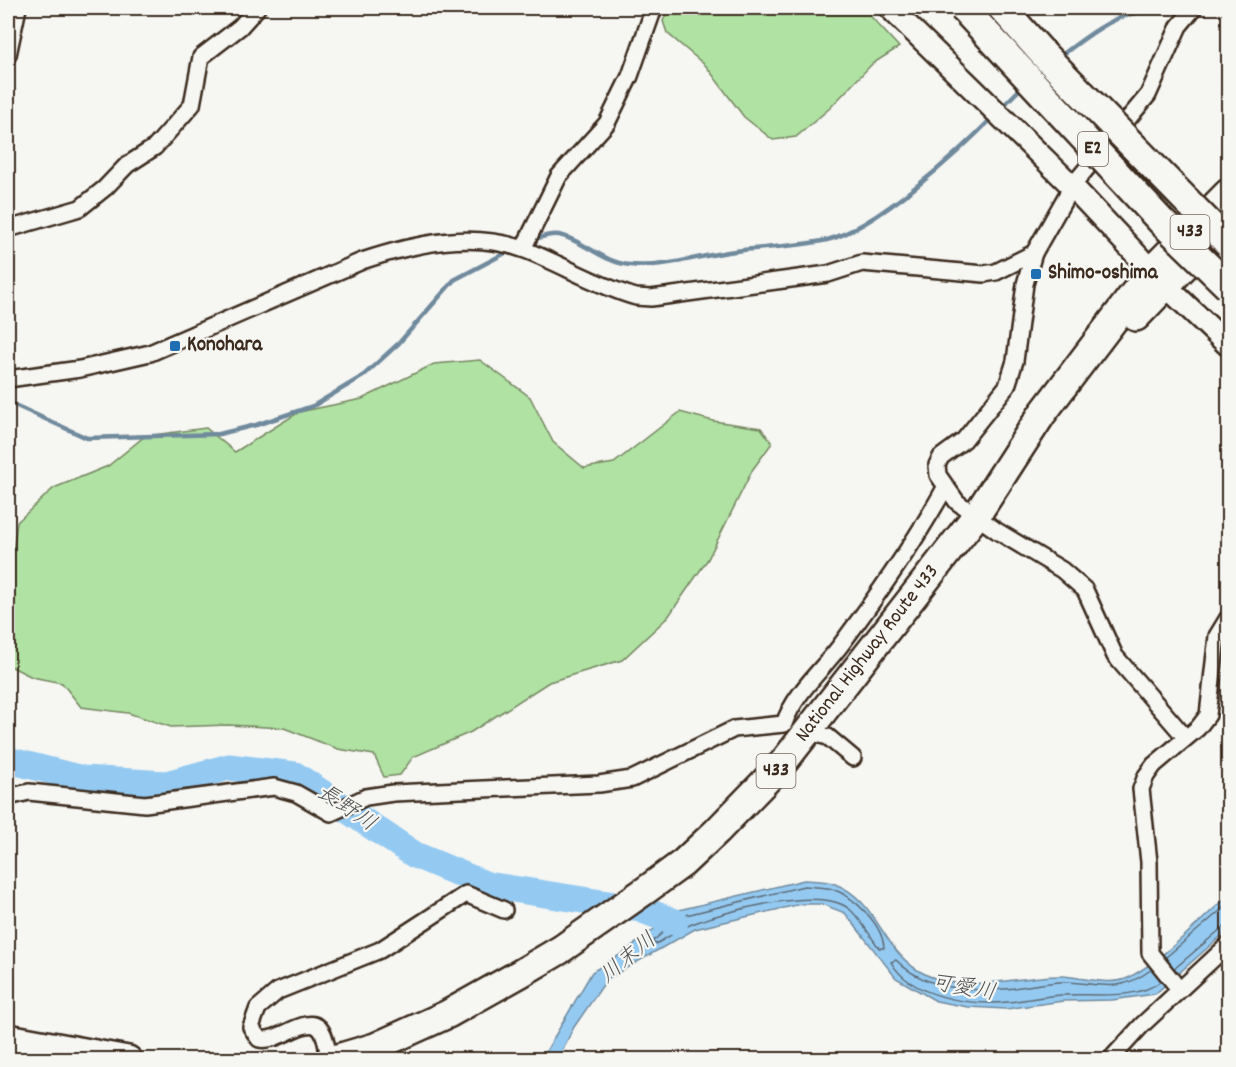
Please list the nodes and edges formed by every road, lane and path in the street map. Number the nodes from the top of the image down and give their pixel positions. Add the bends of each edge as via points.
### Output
1 (18, 8) edge
2 (257, 8) edge
3 (654, 8) edge
4 (890, 8) edge
5 (963, 8) edge
6 (1002, 8) edge
7 (1194, 8) edge
8 (8, 55) edge
9 (1072, 186) junction
10 (1228, 193) edge
11 (1228, 221) edge
12 (8, 230) edge
13 (1228, 243) edge
14 (523, 249) junction
15 (1034, 253) junction
16 (1158, 278) junction
17 (1228, 286) edge
18 (1228, 345) edge
19 (8, 379) edge
20 (945, 488) junction
21 (978, 513) junction
22 (1228, 618) edge
23 (796, 728) junction
24 (1185, 738) junction
25 (853, 758) dead end
26 (8, 797) edge
27 (504, 910) dead end
28 (1228, 945) edge
29 (1176, 985) junction
30 (8, 1038) edge
31 (128, 1059) edge
32 (329, 1059) edge
33 (1110, 1059) edge

1 - 8 street
2 - 12 street via 240,27 201,57 192,105 155,147 127,165 80,208
3 - 14 street via 630,76 607,123 559,176
4 - 9 street
5 - 17 highway, E2, bridge via 1161,221
6 - 13 highway, E2, bridge
7 - 9 street via 1179,26 1148,95
9 - 15 street
9 - 16 street
10 - 16 highway, National Highway Route 433 / 433
11 - 16 highway, National Highway Route 433 / 433
14 - 15 street via 625,294 651,298 828,274 862,263 984,274
14 - 19 street via 470,240 394,250 150,353 80,369
15 - 20 street via 1007,386 964,440 941,457 938,475
16 - 18 street
16 - 21 highway, National Highway Route 433 / 433 via 1042,414
20 - 21 street via 957,502
20 - 23 street via 897,570 790,705
21 - 23 highway, National Highway Route 433 / 433
21 - 24 street via 1080,585 1091,600 1115,656
22 - 24 street via 1217,636 1208,715
23 - 25 street via 828,737
23 - 26 street via 734,729 632,778 599,784 393,793 366,798 331,813 296,793 274,787 145,804 29,792
23 - 32 highway, National Highway Route 433 / 433 via 782,764 726,823 683,863 584,934 448,1014 375,1047
24 - 29 street via 1154,765 1141,789 1149,862 1152,957
27 - 32 street via 466,894 380,950 293,983 258,1008 251,1027 259,1039 266,1041 293,1028 311,1025 320,1029 326,1039
28 - 29 street
29 - 33 street
30 - 31 highway

